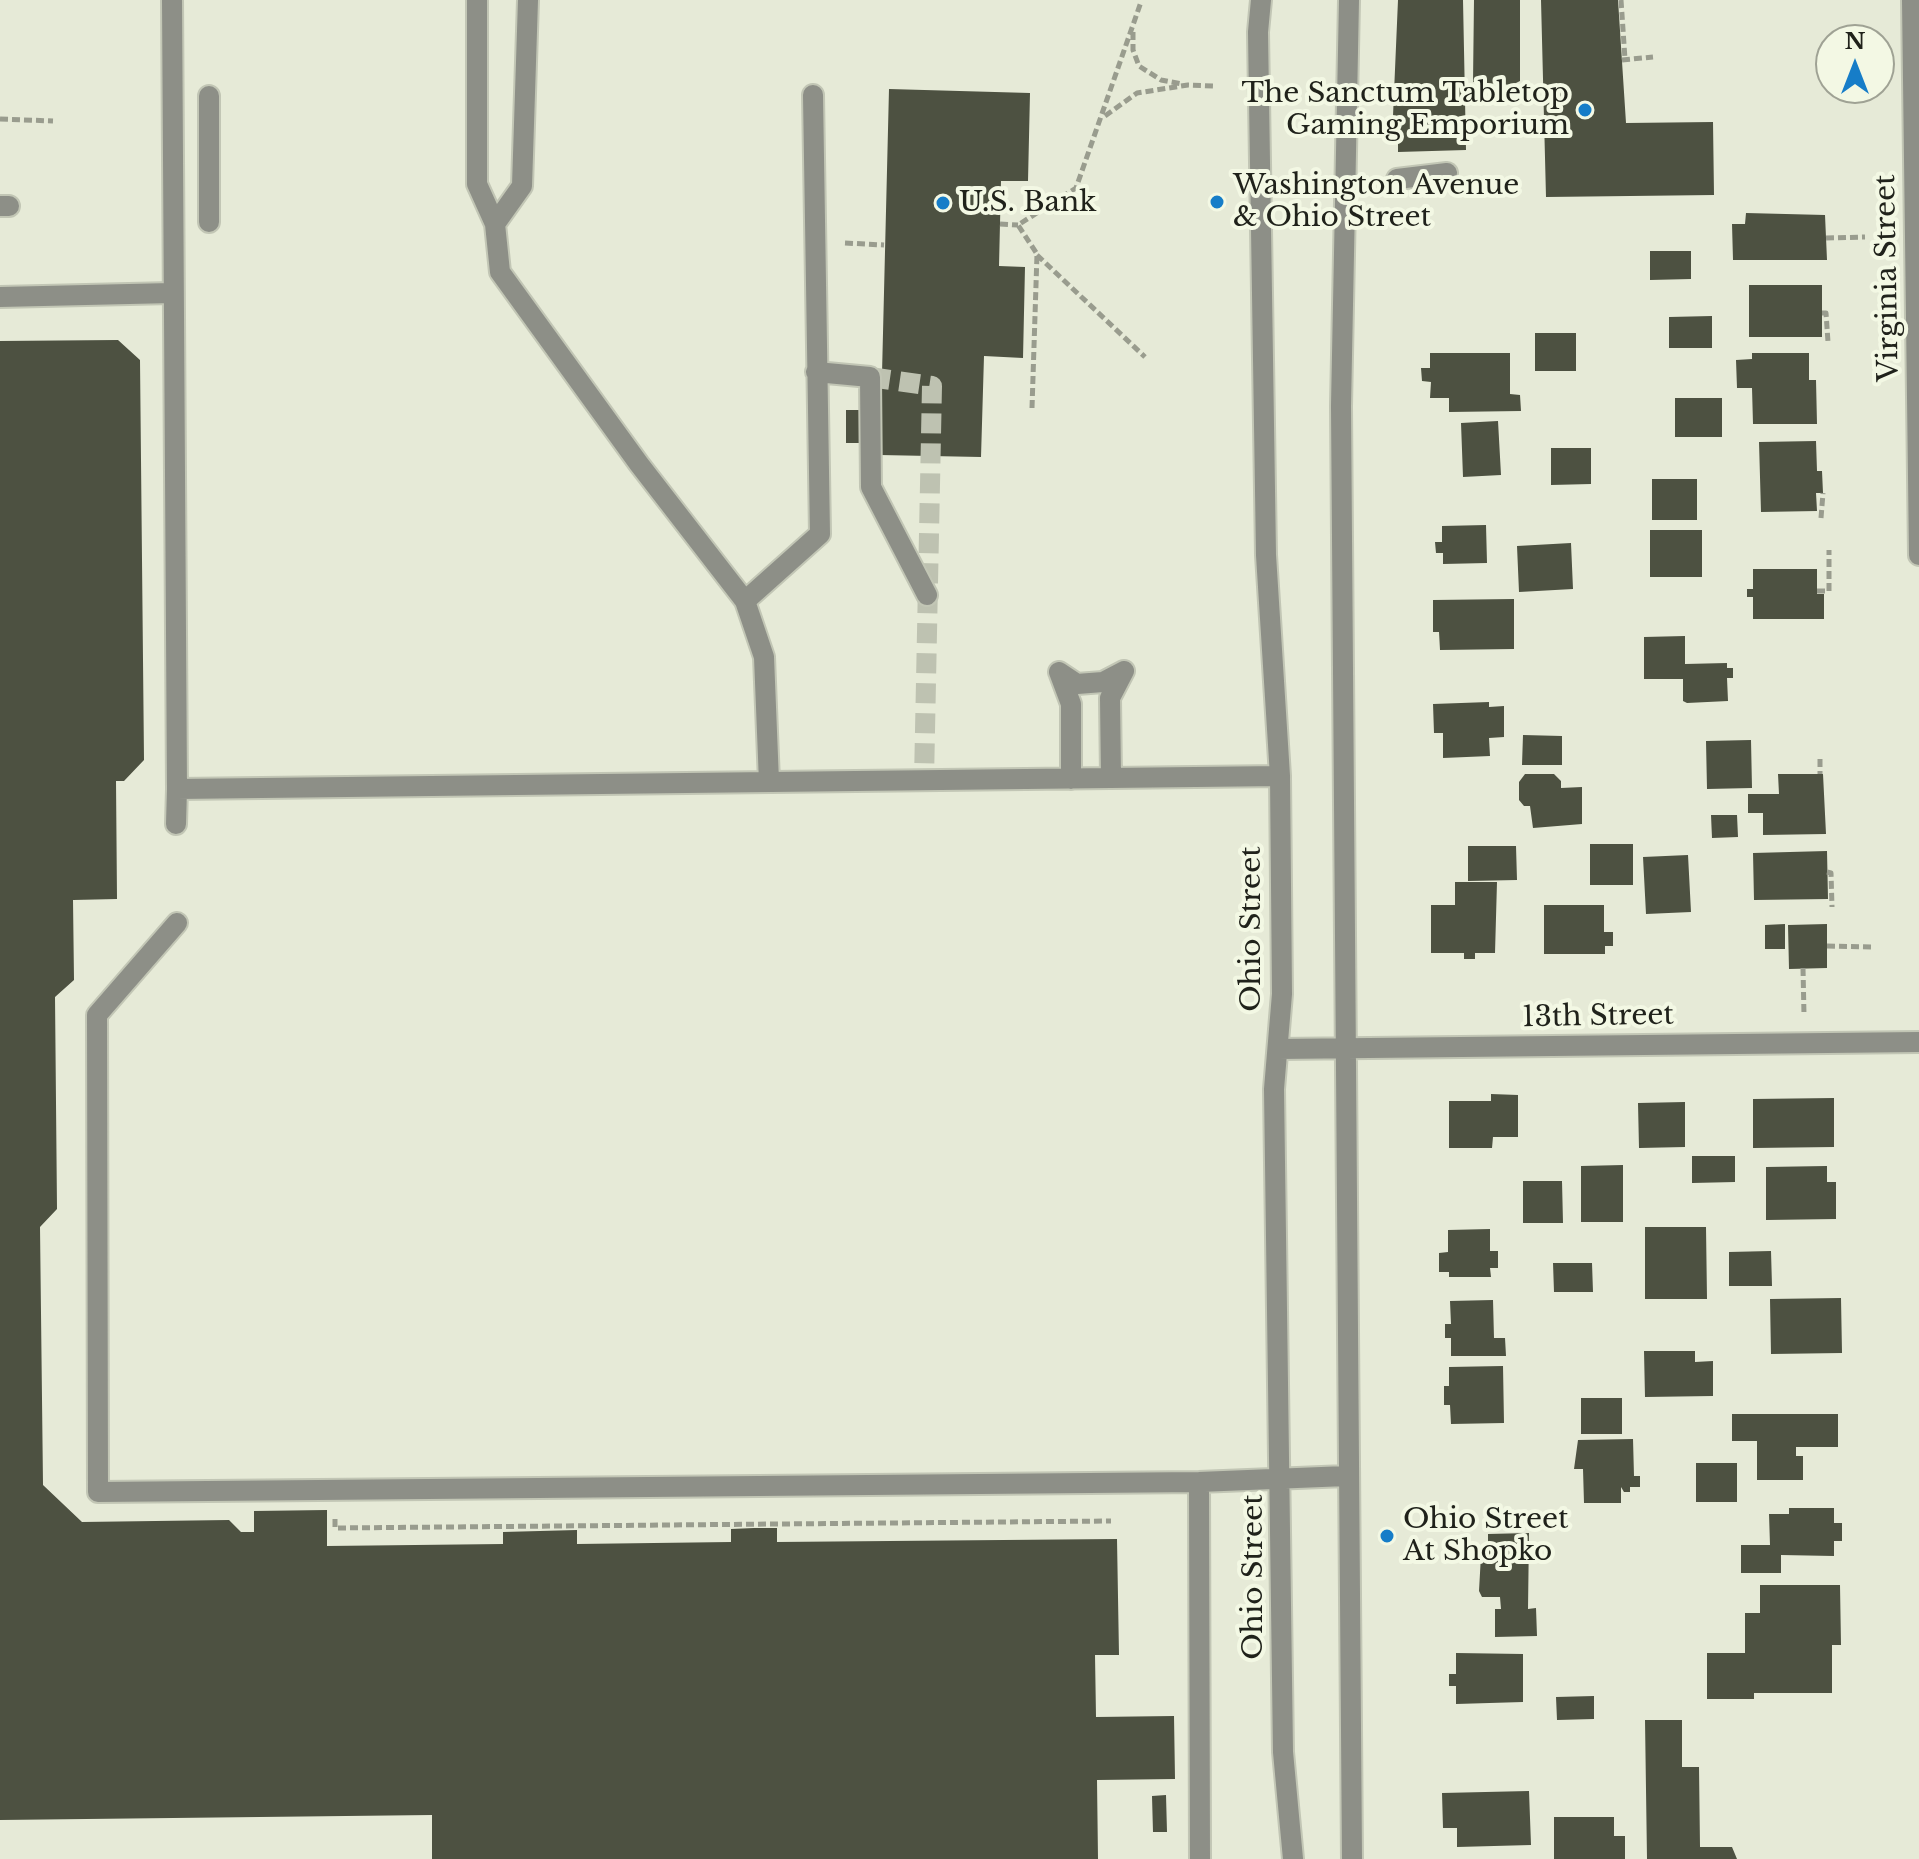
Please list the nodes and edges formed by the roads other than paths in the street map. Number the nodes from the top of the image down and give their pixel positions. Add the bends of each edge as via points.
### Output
1 (172, 0) edge
2 (477, 0) edge
3 (528, 0) edge
4 (1261, 0) edge
5 (1349, 0) edge
6 (1912, 0) edge
7 (813, 95) dead end
8 (209, 96) dead end
9 (1447, 173) dead end
10 (1397, 179) dead end
11 (171, 203) junction
12 (495, 224) junction
13 (172, 293) junction
14 (0, 297) edge
15 (816, 372) junction
16 (1919, 555) edge
17 (927, 595) dead end
18 (745, 601) junction
19 (1280, 776) junction
20 (1111, 778) junction
21 (1071, 779) junction
22 (769, 782) junction
23 (177, 789) junction
24 (176, 824) dead end
25 (177, 923) dead end
26 (1919, 1042) edge
27 (1343, 1048) junction
28 (1278, 1049) junction
29 (1346, 1476) junction
30 (1281, 1480) junction
31 (1199, 1482) junction
32 (1200, 1859) edge
33 (1293, 1859) edge
34 (1352, 1859) edge

1 - 11 street
2 - 12 street via 477,184
3 - 12 street via 522,186
4 - 19 street, Ohio Street via 1266,555
5 - 27 street via 1341,342
6 - 16 street, Virginia Street
7 - 15 street
8 - 11 street via 209,213
9 - 10 street
11 - 13 street
12 - 18 street via 500,272
13 - 14 street
13 - 23 street
15 - 17 street via 870,377 871,487
15 - 18 street via 820,534
18 - 22 street via 764,657
19 - 20 street
19 - 28 street, Ohio Street
20 - 21 street
20 - 21 street via 1110,698 1124,671 1103,682 1077,684 1059,672 1071,704
21 - 22 street
22 - 23 street
23 - 24 street
25 - 31 street via 97,1015 98,1492
26 - 27 street, 13th Street
27 - 28 street, 13th Street
27 - 29 street
28 - 30 street, Ohio Street via 1274,1089
29 - 30 street
29 - 34 street
30 - 31 street
30 - 33 street, Ohio Street via 1283,1752
31 - 32 street

